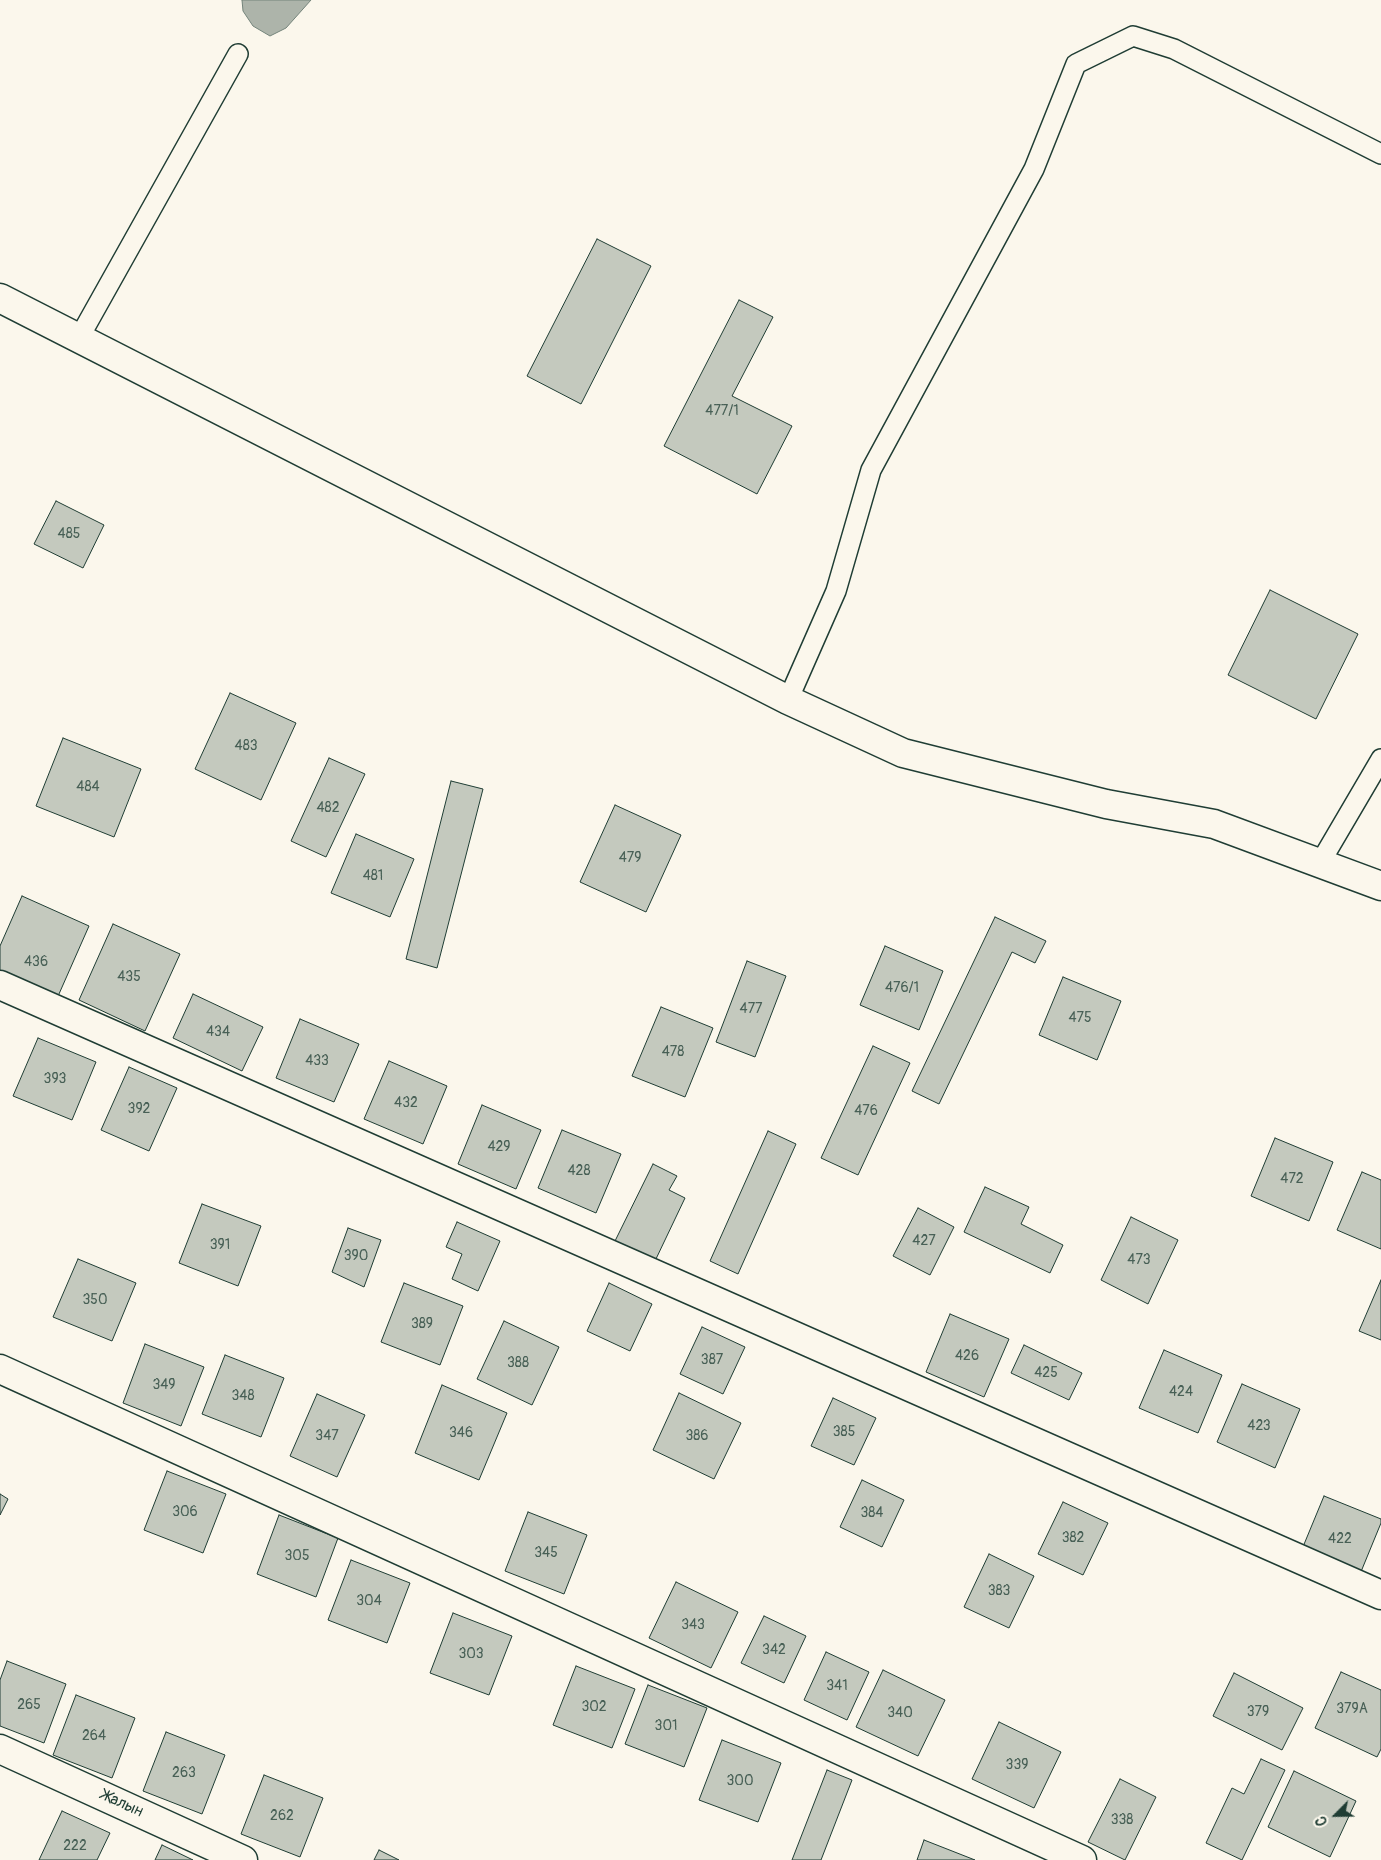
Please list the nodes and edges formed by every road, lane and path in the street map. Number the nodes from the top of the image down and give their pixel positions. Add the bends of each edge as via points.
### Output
1 (238, 54) dead end
2 (1381, 154) edge
3 (0, 298) edge
4 (79, 338) junction
5 (788, 700) junction
6 (1381, 759) edge
7 (1320, 863) junction
8 (1381, 886) edge
9 (0, 985) edge
10 (0, 1369) edge
11 (1381, 1594) edge
12 (0, 1749) edge
13 (244, 1860) edge
14 (1082, 1860) edge

1 - 4 lane
2 - 5 lane via 1174,49 1133,36 1076,64 1034,169 871,470 836,591
3 - 4 street
4 - 5 street
5 - 7 street via 903,753 1106,804 1214,824
6 - 7 lane
7 - 8 street
9 - 11 street
10 - 14 street
12 - 13 street, Жалын

